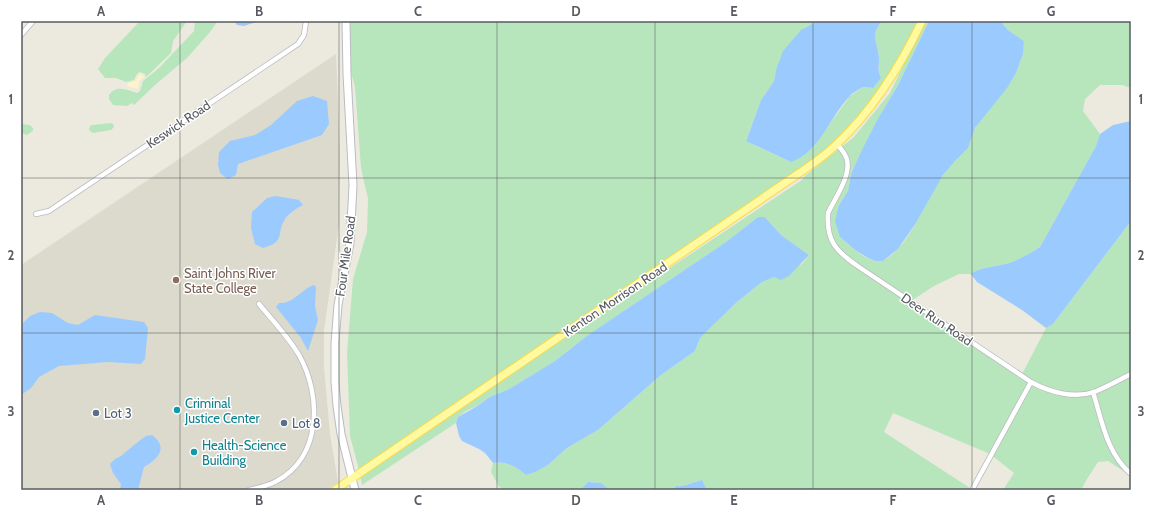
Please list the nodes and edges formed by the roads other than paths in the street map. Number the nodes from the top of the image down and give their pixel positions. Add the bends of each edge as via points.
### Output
1 (33, 21) edge
2 (306, 21) edge
3 (346, 21) edge
4 (922, 21) edge
5 (22, 33) edge
6 (837, 144) junction
7 (36, 214) dead end
8 (258, 304) dead end
9 (1131, 374) edge
10 (1031, 382) junction
11 (1093, 392) junction
12 (1131, 474) edge
13 (352, 478) junction
14 (249, 490) edge
15 (335, 490) edge
16 (355, 490) edge
17 (972, 490) edge

1 - 5 street
2 - 7 street, Keswick Road via 304,35 298,44 48,212
3 - 13 main road, Four Mile Road via 352,185 350,243 338,305 335,382 341,434
4 - 6 main road, Kenton Morrison Road via 897,70 882,92
6 - 10 street, Deer Run Road via 847,160 848,170 828,213 829,231 839,252
6 - 13 main road, Kenton Morrison Road via 798,174
8 - 14 street via 299,355 312,390 314,414 311,437 296,466 275,482
9 - 11 street, Deer Run Road
10 - 11 street, Deer Run Road via 1064,394
10 - 17 street
11 - 12 street via 1110,446 1121,465
13 - 15 main road, Kenton Morrison Road
13 - 16 main road, Four Mile Road

